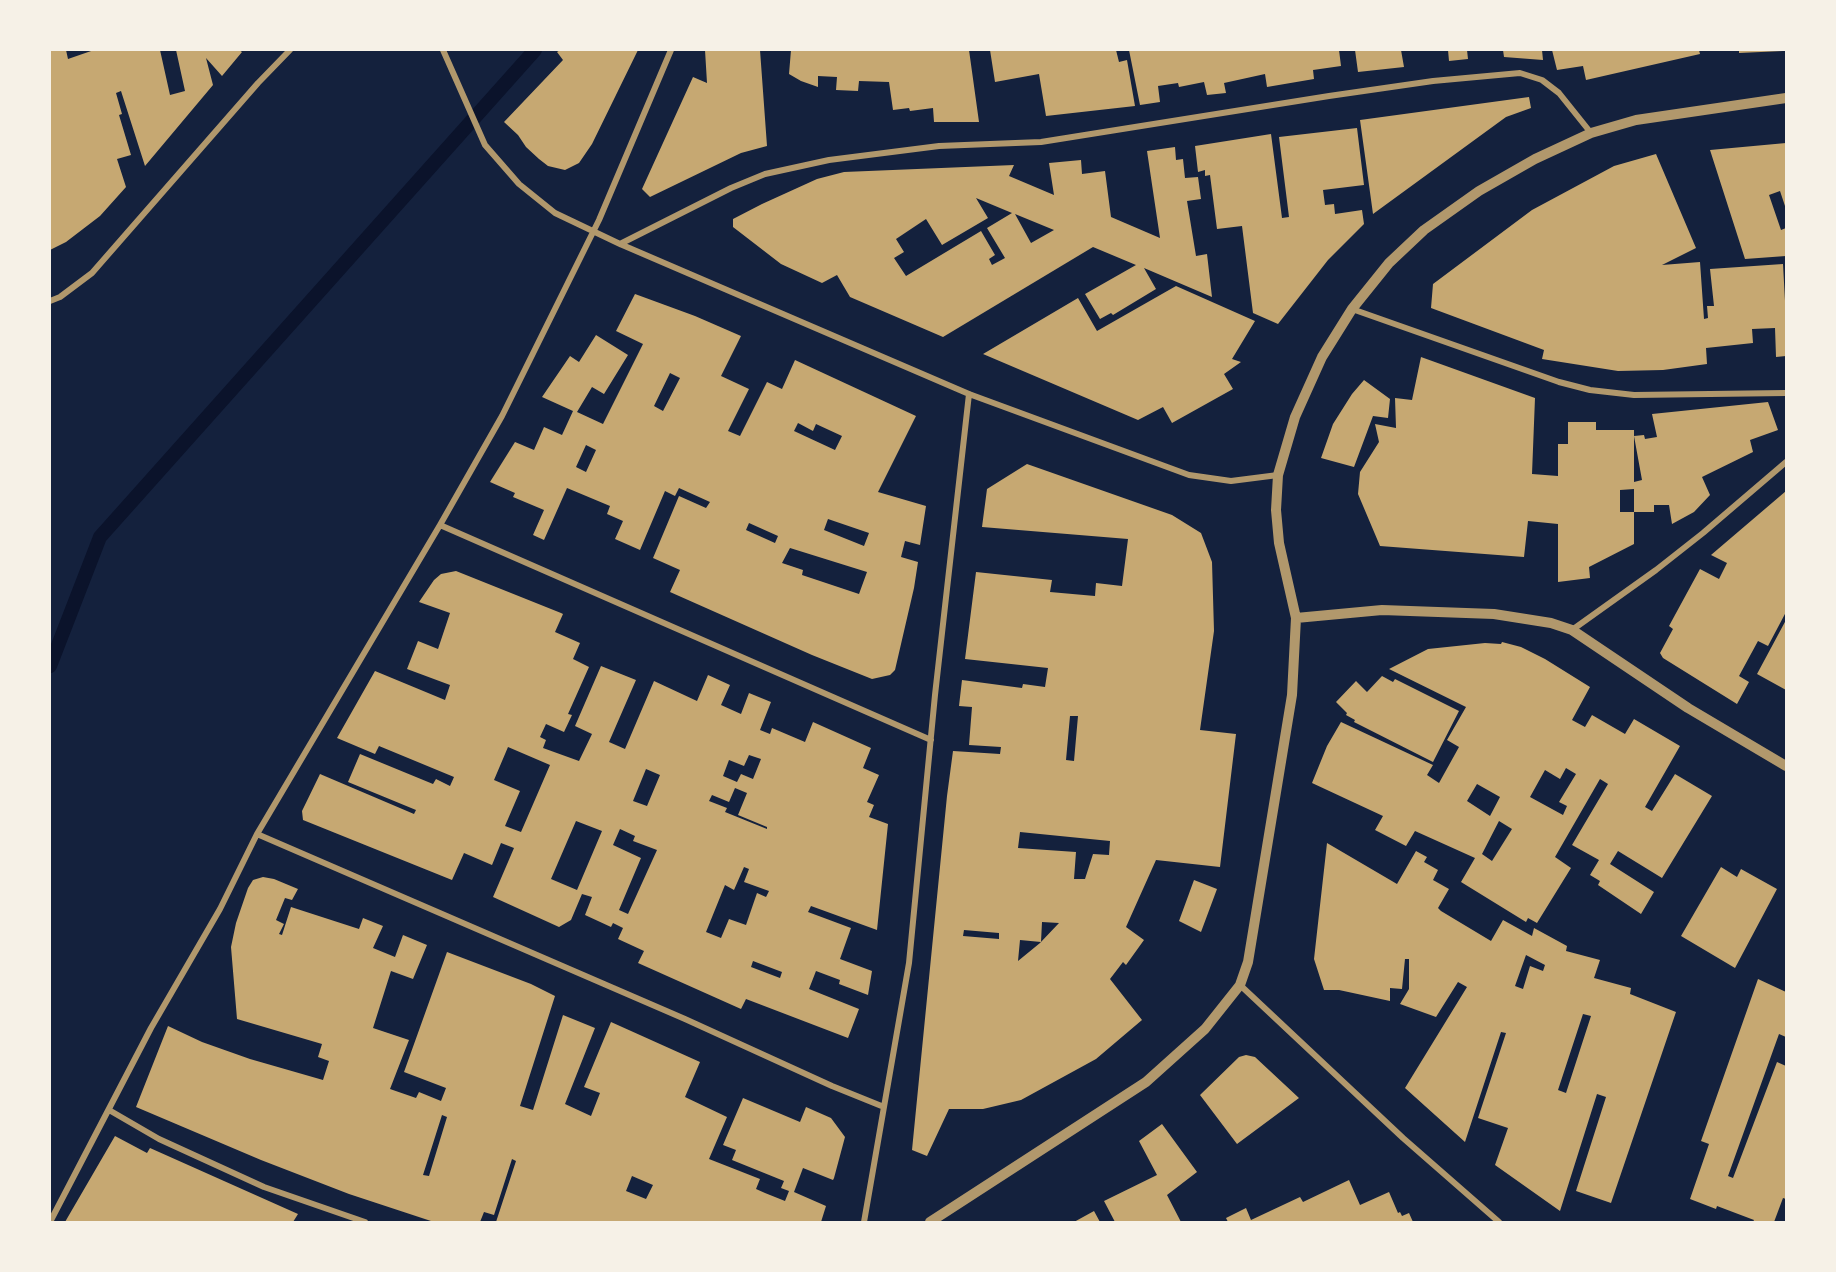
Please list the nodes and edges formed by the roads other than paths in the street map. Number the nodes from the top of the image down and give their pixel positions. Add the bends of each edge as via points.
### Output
1 (290, 50) edge
2 (442, 50) edge
3 (671, 50) edge
4 (1786, 99) edge
5 (1591, 133) junction
6 (593, 232) junction
7 (620, 244) junction
8 (50, 301) edge
9 (1352, 309) junction
10 (1786, 393) edge
11 (969, 394) junction
12 (1786, 462) edge
13 (1278, 475) junction
14 (440, 525) junction
15 (1296, 618) junction
16 (1572, 630) junction
17 (931, 740) junction
18 (1786, 765) edge
19 (257, 834) junction
20 (1239, 985) junction
21 (884, 1107) junction
22 (108, 1110) junction
23 (50, 1222) edge
24 (365, 1222) edge
25 (864, 1222) edge
26 (930, 1222) edge
27 (1499, 1222) edge

1 - 8 street via 92,273
2 - 6 street via 485,145 519,184 555,213
3 - 6 street
4 - 5 street via 1636,120
5 - 7 street via 1559,93 1542,80 1520,73 1433,81 1041,142 939,146 829,160 765,174
5 - 9 street via 1479,190 1424,230 1389,262
6 - 7 street
6 - 14 street via 502,416
7 - 11 street
9 - 10 street via 1590,390 1634,395
9 - 13 street via 1317,367 1295,417
11 - 13 street via 1189,475 1231,481
11 - 17 street
12 - 16 street via 1684,548
13 - 15 street via 1279,543
14 - 17 street
14 - 19 street
15 - 16 street via 1382,610 1494,614
15 - 20 street via 1290,706 1248,962
16 - 18 street via 1688,708
17 - 21 street via 909,963
19 - 21 street
19 - 22 street via 220,909
20 - 26 street via 1205,1029 1146,1082
20 - 27 street
21 - 25 street
22 - 23 street
22 - 24 street via 159,1139 264,1187

